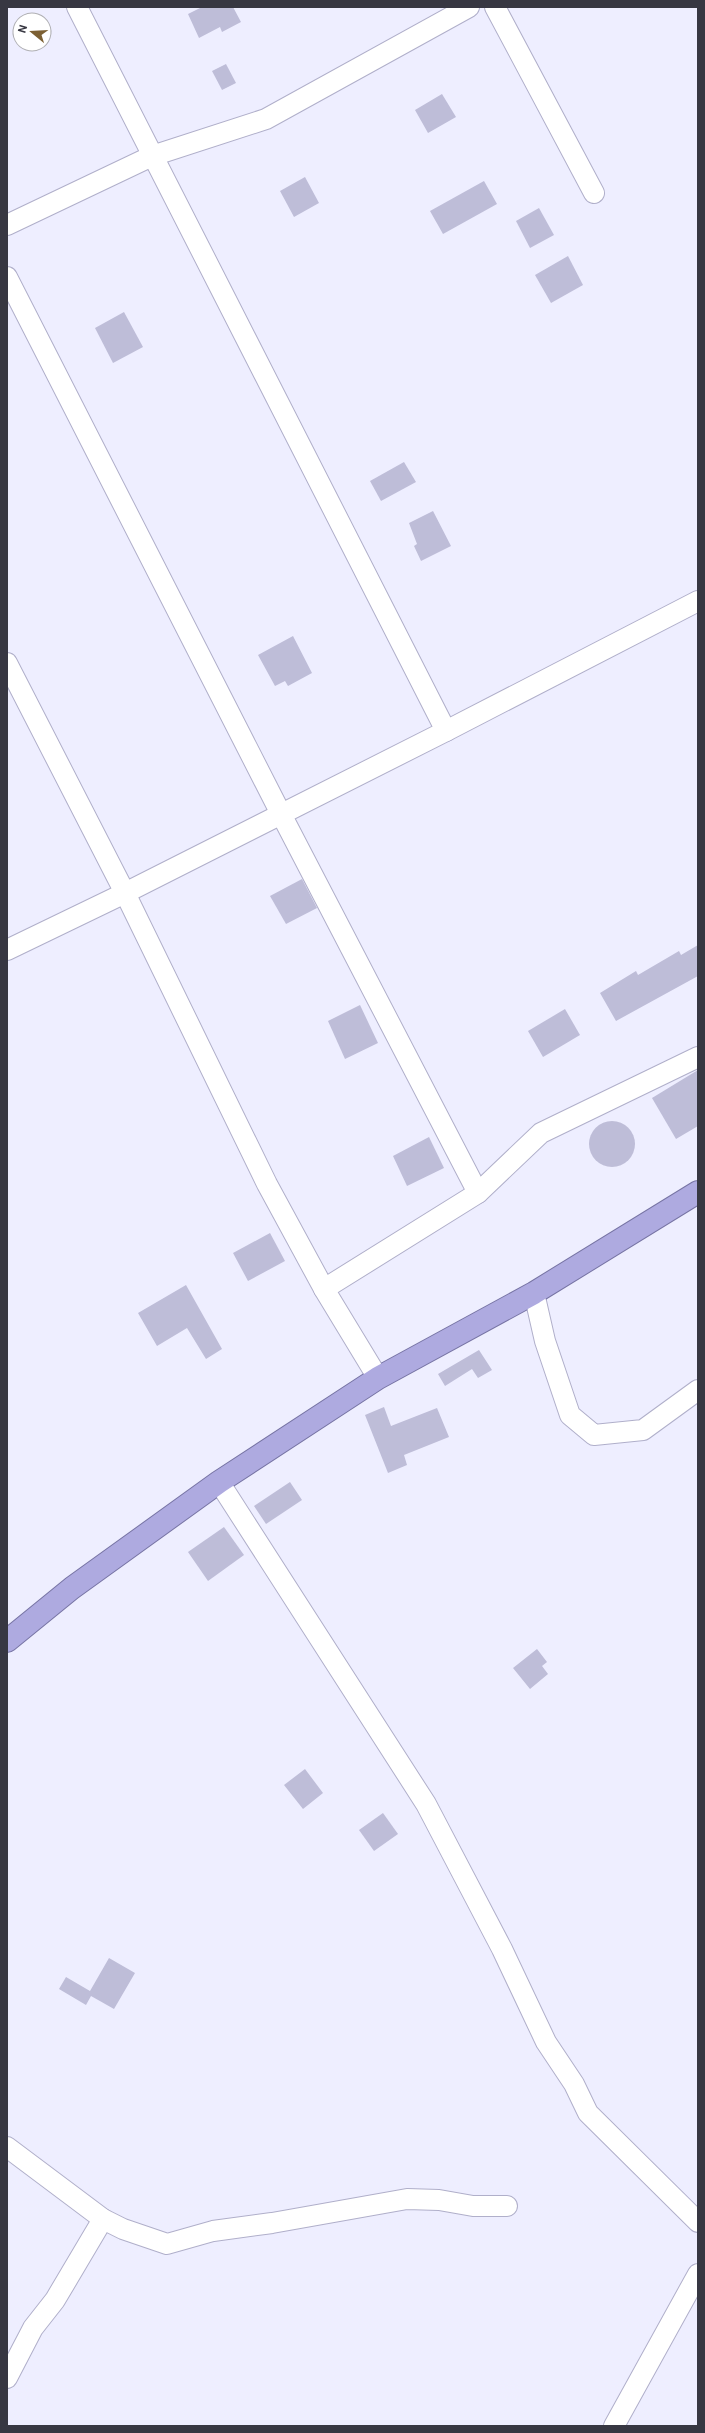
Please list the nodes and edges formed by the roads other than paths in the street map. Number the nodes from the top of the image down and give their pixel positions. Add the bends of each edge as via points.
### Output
1 (77, 7) edge
2 (469, 7) edge
3 (495, 7) edge
4 (152, 156) junction
5 (594, 193) dead end
6 (7, 225) edge
7 (7, 277) edge
8 (698, 601) edge
9 (7, 663) edge
10 (446, 731) junction
11 (282, 814) junction
12 (125, 894) junction
13 (7, 950) edge
14 (698, 1057) edge
15 (698, 1192) edge
16 (478, 1193) junction
17 (324, 1289) junction
18 (534, 1293) junction
19 (378, 1378) junction
20 (698, 1390) edge
21 (219, 1482) junction
22 (7, 1641) edge
23 (7, 2147) edge
24 (507, 2206) dead end
25 (104, 2219) junction
26 (698, 2222) edge
27 (698, 2274) edge
28 (7, 2378) edge
29 (614, 2426) edge

1 - 4 street
2 - 4 street via 266,119
3 - 5 street
4 - 6 street
4 - 10 street
7 - 11 street
8 - 10 street
9 - 12 street
10 - 11 street
11 - 12 street
11 - 16 street
12 - 13 street
12 - 17 street via 267,1184
14 - 16 street via 541,1133
15 - 18 highway
16 - 17 street
17 - 19 street
18 - 19 highway
18 - 20 street via 545,1341 570,1415 594,1435 643,1430
19 - 21 highway
21 - 22 highway via 72,1588
21 - 26 street via 426,1804 502,1949 546,2042 574,2084 588,2113
23 - 25 street
24 - 25 street via 473,2206 439,2200 407,2199 213,2231 167,2244 123,2229
25 - 28 street via 56,2300 33,2328
27 - 29 street

